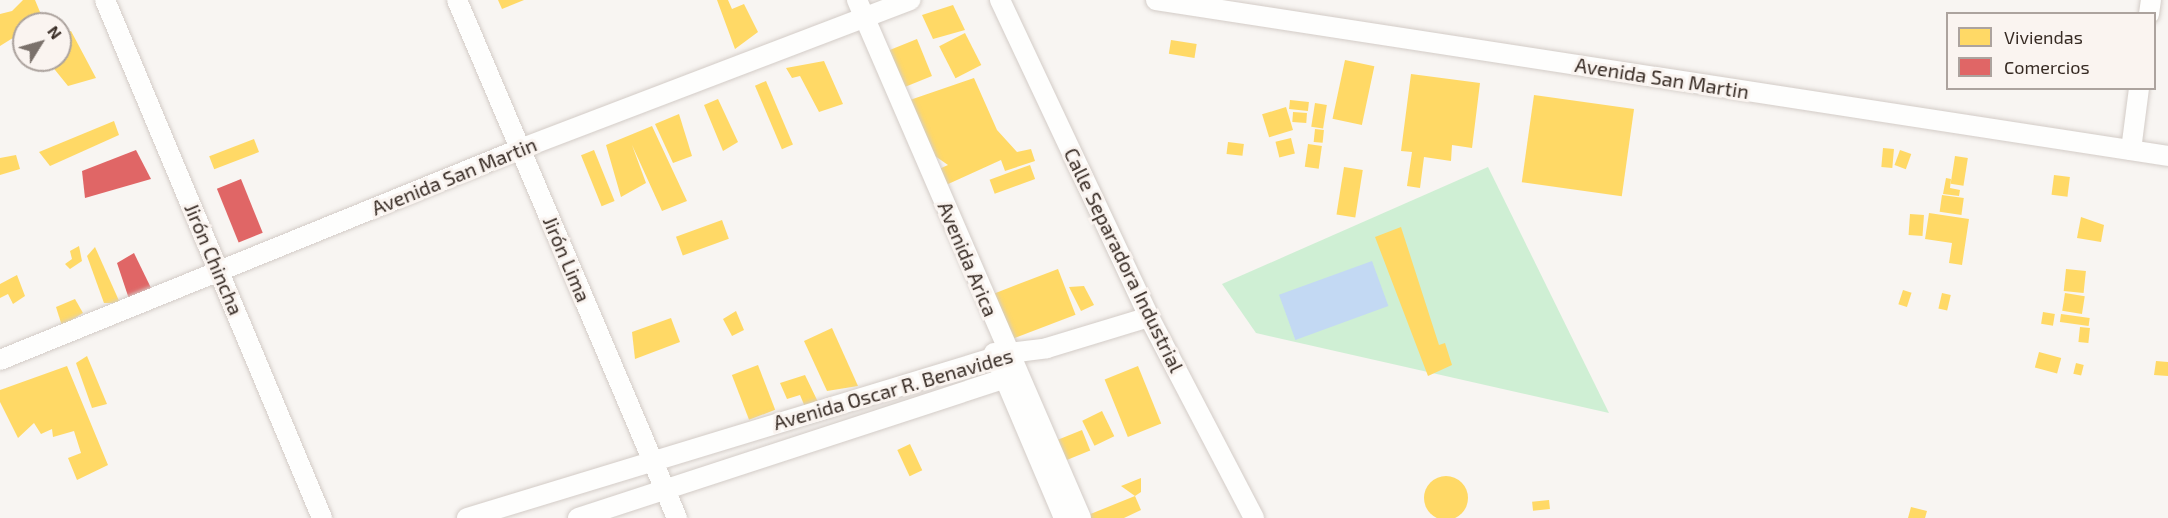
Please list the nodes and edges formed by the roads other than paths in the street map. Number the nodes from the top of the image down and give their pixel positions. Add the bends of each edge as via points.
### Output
1 (105, 0) edge
2 (457, 0) edge
3 (844, 0) edge
4 (911, 0) edge
5 (1000, 0) edge
6 (1156, 0) edge
7 (858, 12) edge
8 (2139, 90) edge
9 (520, 149) junction
10 (2131, 150) junction
11 (2168, 156) edge
12 (219, 271) junction
13 (1149, 317) junction
14 (1047, 348) junction
15 (1002, 355) junction
16 (0, 360) edge
17 (1011, 377) junction
18 (652, 460) junction
19 (666, 490) junction
20 (322, 518) edge
21 (467, 518) edge
22 (578, 518) edge
23 (677, 518) edge
24 (1064, 518) edge
25 (1081, 518) edge
26 (1254, 518) edge

1 - 12 street, Jirón Chincha
2 - 9 street, Jirón Lima
3 - 7 street, Avenida Arica
4 - 7 street, Avenida San Martin
5 - 13 street, Calle Separadora Industrial
6 - 10 street, Avenida San Martin
7 - 9 street, Avenida San Martin
7 - 15 street, Avenida Arica
8 - 10 street
9 - 12 street, Avenida San Martin
9 - 18 street, Jirón Lima
10 - 11 street, Avenida San Martin
12 - 16 street, Avenida San Martin
12 - 20 street, Jirón Chincha
13 - 14 street
13 - 26 street, Calle Separadora Industrial
14 - 15 street, Avenida Oscar R. Benavides
14 - 17 street, Avenida Oscar R. Benavides
15 - 17 street, Avenida Arica
15 - 18 street, Avenida Oscar R. Benavides
17 - 19 street, Avenida Oscar R. Benavides
17 - 24 street, Avenida Arica
17 - 25 street, Avenida Arica
18 - 19 street, Jirón Lima
18 - 21 street, Avenida Oscar R. Benavides
19 - 22 street, Avenida Oscar R. Benavides
19 - 23 street, Jirón Lima

